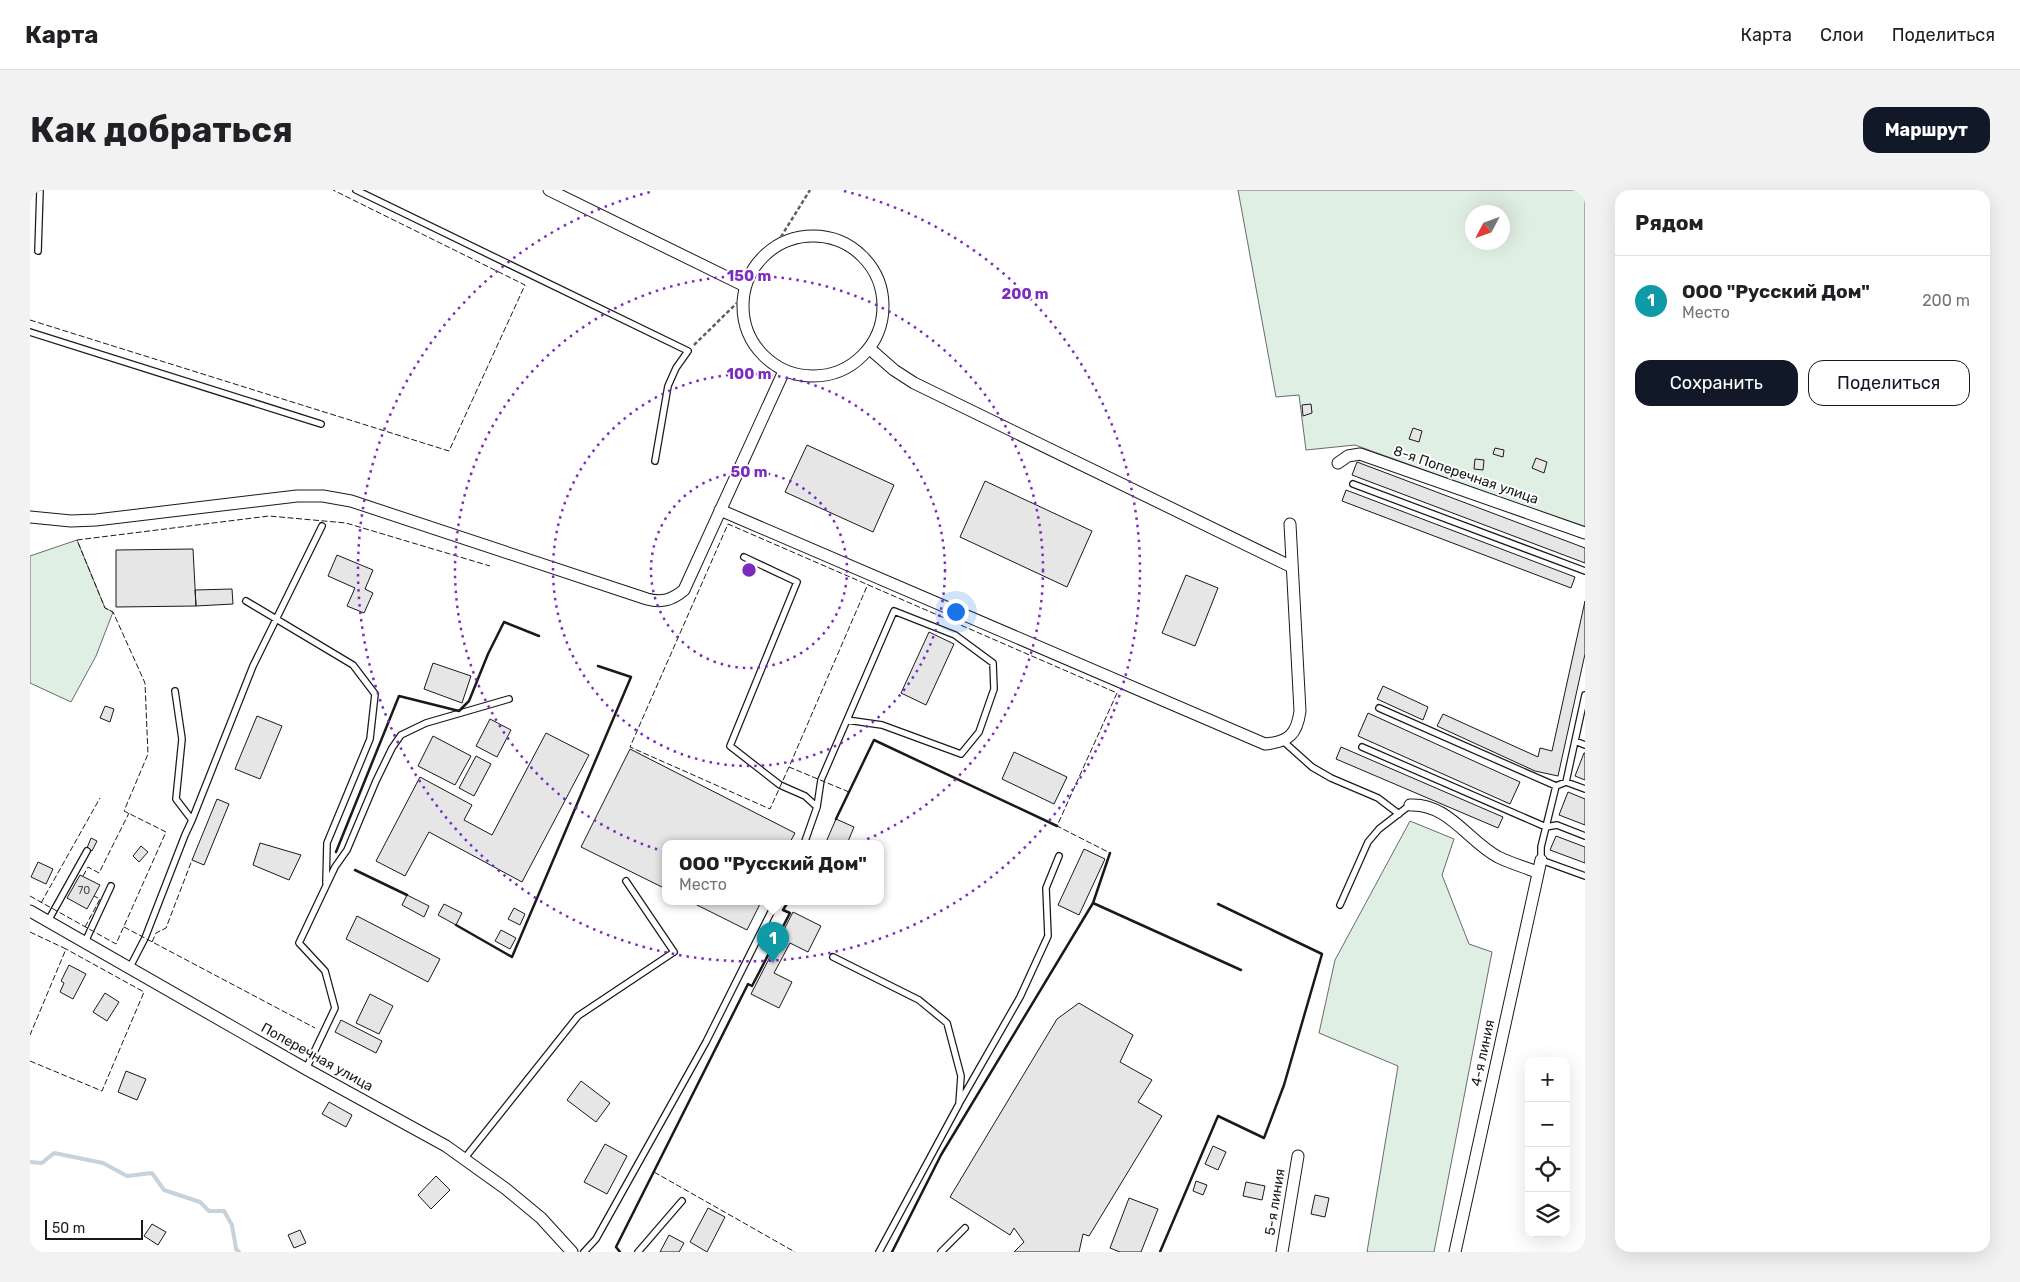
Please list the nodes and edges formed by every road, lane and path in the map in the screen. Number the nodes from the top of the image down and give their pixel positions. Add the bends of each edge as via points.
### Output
1 (40, 190) edge
2 (356, 190) edge
3 (549, 190) edge
4 (810, 190) edge
5 (774, 248) junction
6 (38, 251) dead end
7 (744, 292) junction
8 (30, 332) edge
9 (870, 349) junction
10 (688, 351) junction
11 (784, 371) junction
12 (321, 424) dead end
13 (655, 461) dead end
14 (1338, 464) dead end
15 (1353, 484) dead end
16 (720, 510) junction
17 (30, 517) edge
18 (1290, 524) dead end
19 (322, 526) dead end
20 (1585, 532) edge
21 (744, 557) dead end
22 (1292, 567) junction
23 (1585, 571) edge
24 (246, 601) dead end
25 (275, 619) junction
26 (175, 691) dead end
27 (1585, 695) edge
28 (509, 699) dead end
29 (1379, 708) dead end
30 (1583, 715) edge
31 (847, 720) junction
32 (1283, 741) junction
33 (1575, 741) junction
34 (1585, 745) edge
35 (1362, 747) dead end
36 (1566, 782) junction
37 (1556, 786) junction
38 (1585, 789) edge
39 (1410, 805) joint
40 (817, 807) junction
41 (1399, 814) junction
42 (192, 820) junction
43 (1546, 827) junction
44 (1585, 836) edge
45 (805, 840) edge
46 (87, 851) dead end
47 (1059, 856) dead end
48 (1541, 860) junction
49 (1537, 872) junction
50 (1585, 876) edge
51 (626, 881) dead end
52 (326, 885) junction
53 (111, 886) dead end
54 (774, 905) edge
55 (1340, 905) dead end
56 (30, 910) edge
57 (48, 921) junction
58 (85, 942) junction
59 (833, 957) dead end
60 (130, 967) junction
61 (306, 1069) junction
62 (959, 1104) junction
63 (1298, 1156) dead end
64 (464, 1159) junction
65 (682, 1201) dead end
66 (965, 1228) dead end
67 (572, 1252) edge
68 (584, 1252) edge
69 (638, 1252) edge
70 (879, 1252) edge
71 (942, 1252) edge
72 (1282, 1252) edge
73 (1456, 1252) edge

1 - 6 lane
2 - 10 lane
3 - 7 street
4 - 5 path
5 - 7 street via 756,264
5 - 9 street via 799,237 828,237 854,248 873,269 883,295 882,323
7 - 10 path
7 - 11 street via 746,327 760,353
8 - 12 lane
9 - 11 street via 846,369 815,377
9 - 22 street via 914,382
10 - 13 lane via 668,386
11 - 16 street
14 - 20 street, 8-я Поперечная улица via 1348,456 1360,454
15 - 23 lane
16 - 17 street via 684,590 667,601 656,602 351,501 324,496 297,496 96,520
16 - 32 street via 1265,744
18 - 22 street
19 - 25 lane
21 - 40 lane via 797,582 730,746 780,785 805,796
22 - 32 street via 1300,711 1298,725
24 - 25 lane
25 - 42 lane
25 - 52 lane via 353,665 374,694 370,739 327,843
26 - 42 lane via 182,739 176,799
27 - 30 lane
28 - 52 lane via 426,723 401,735 376,780 347,850
29 - 37 lane
30 - 33 lane
31 - 31 lane via 882,725 961,754 982,724 994,689 993,663 955,635 894,611
31 - 40 lane via 821,780
32 - 41 lane via 1312,767 1378,798
33 - 34 lane
33 - 36 lane
35 - 43 lane
36 - 37 lane
36 - 38 lane
37 - 43 lane
39 - 41 lane
39 - 49 street via 1422,804 1439,811 1497,857
40 - 45 lane
41 - 55 lane via 1368,842
42 - 60 lane via 145,938
43 - 44 lane via 1557,825
43 - 48 lane
46 - 57 lane
47 - 62 lane via 1046,888 1048,936 1020,998
48 - 49 street, 4-я линия
48 - 50 lane
49 - 73 street, 4-я линия
51 - 64 lane via 674,952 578,1016
52 - 61 lane via 299,943 325,971 335,1008
53 - 58 lane
54 - 68 lane via 706,1042 596,1239
56 - 57 street, Поперечная улица
57 - 58 street, Поперечная улица
58 - 60 street, Поперечная улица
59 - 62 lane via 919,1000 947,1023 961,1076
60 - 61 street, Поперечная улица
61 - 64 street, Поперечная улица
62 - 70 lane
63 - 72 street, 5-я линия
64 - 67 street, Поперечная улица via 541,1218
65 - 69 lane
66 - 71 lane

